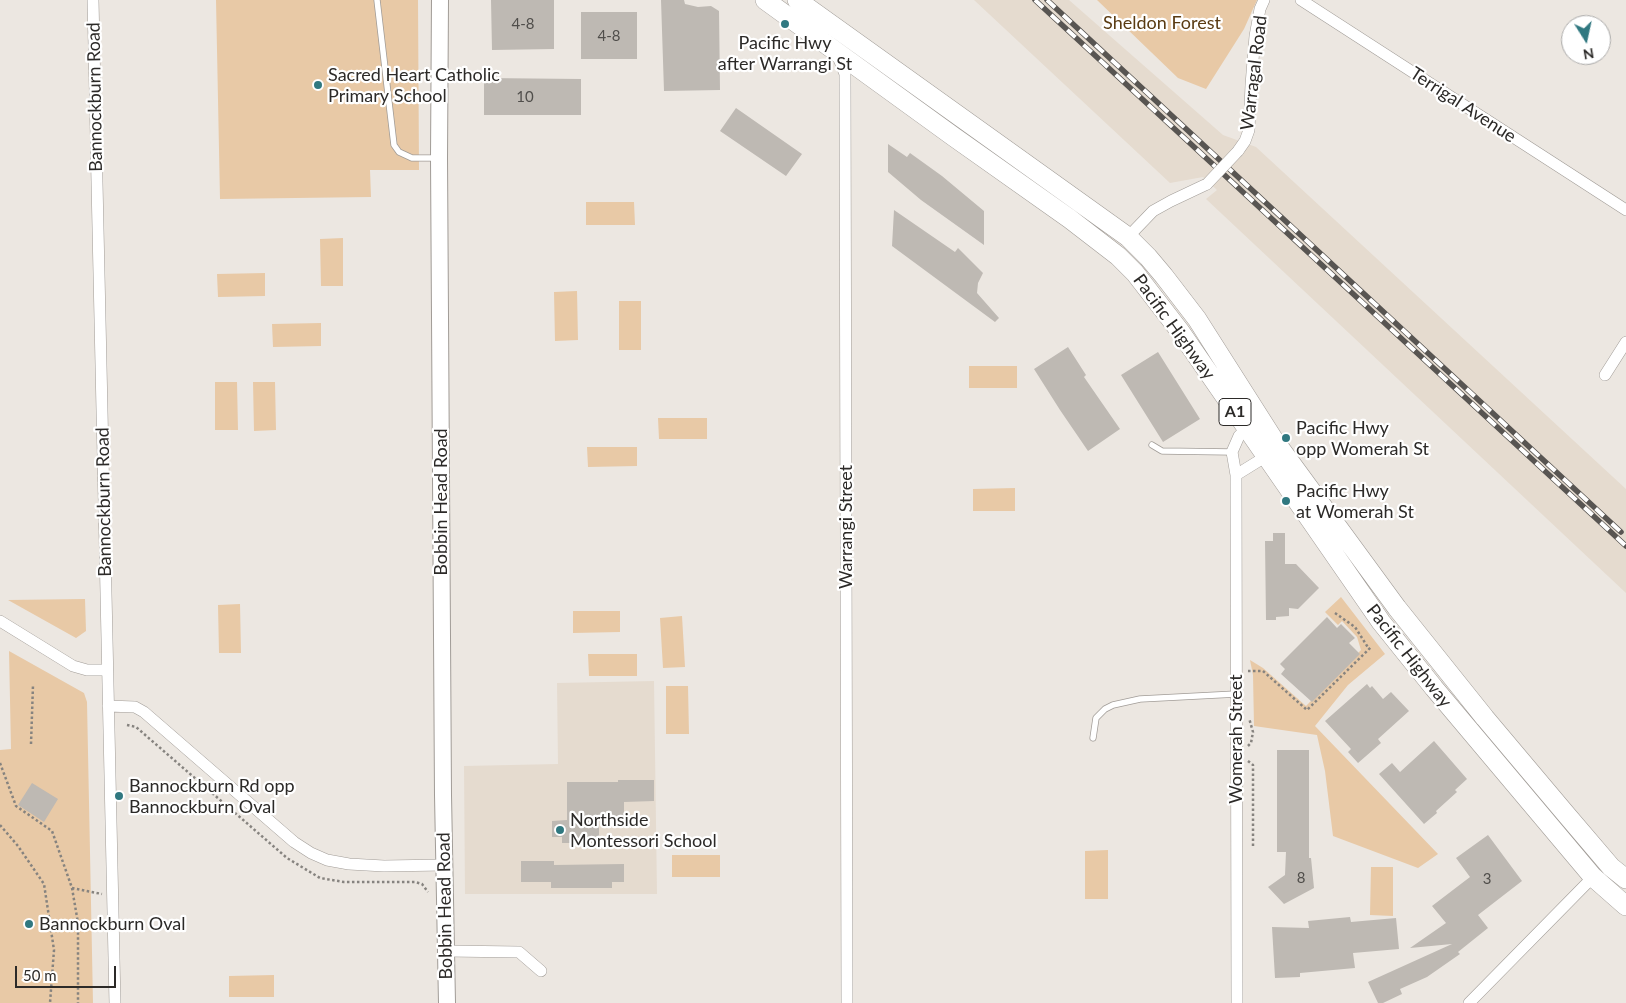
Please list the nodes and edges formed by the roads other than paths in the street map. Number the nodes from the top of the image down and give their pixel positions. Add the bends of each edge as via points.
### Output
1 (93, 0) edge
2 (377, 0) edge
3 (440, 0) edge
4 (765, 0) edge
5 (797, 0) edge
6 (1264, 0) edge
7 (1301, 0) edge
8 (837, 52) junction
9 (439, 158) junction
10 (1626, 210) edge
11 (1128, 238) junction
12 (1626, 342) edge
13 (1605, 375) dead end
14 (1246, 429) junction
15 (1152, 445) dead end
16 (1232, 452) junction
17 (1265, 456) junction
18 (1236, 475) junction
19 (0, 621) edge
20 (107, 670) junction
21 (1236, 694) junction
22 (108, 706) junction
23 (1093, 738) dead end
24 (444, 865) junction
25 (1594, 877) junction
26 (1626, 879) edge
27 (1626, 906) edge
28 (447, 950) junction
29 (541, 971) dead end
30 (115, 1003) edge
31 (447, 1003) edge
32 (847, 1003) edge
33 (1237, 1003) edge
34 (1469, 1003) edge

1 - 20 street, Bannockburn Road
2 - 9 lane via 394,145 399,152 412,158
3 - 9 main road, Bobbin Head Road
4 - 8 highway, Pacific Highway / A1
5 - 11 highway, Pacific Highway / A1
6 - 11 street, Warragal Road, bridge via 1255,36 1249,130 1245,141 1207,184 1153,211
7 - 10 street, Terrigal Avenue
8 - 14 highway, Pacific Highway / A1 via 1118,256 1159,303
8 - 32 street, Warrangi Street via 845,74
9 - 24 main road, Bobbin Head Road
11 - 26 highway, Pacific Highway / A1 via 1164,276 1197,319 1274,440 1397,608 1565,814
12 - 13 street
14 - 16 street
14 - 17 highway, Pacific Highway / A1
15 - 16 lane via 1162,451
16 - 18 street, Womerah Street
17 - 18 street
17 - 25 highway, Pacific Highway / A1 via 1381,622
18 - 21 street, Womerah Street
19 - 20 street via 73,666
20 - 22 street, Bannockburn Road
21 - 23 lane via 1140,699 1113,705 1096,718
21 - 33 street, Womerah Street
22 - 24 street via 136,707 144,712 294,842 311,853 349,864
22 - 30 street, Bannockburn Road
24 - 28 main road, Bobbin Head Road
25 - 27 highway, Pacific Highway / A1
25 - 34 street
28 - 29 street via 519,952
28 - 31 main road, Bobbin Head Road

